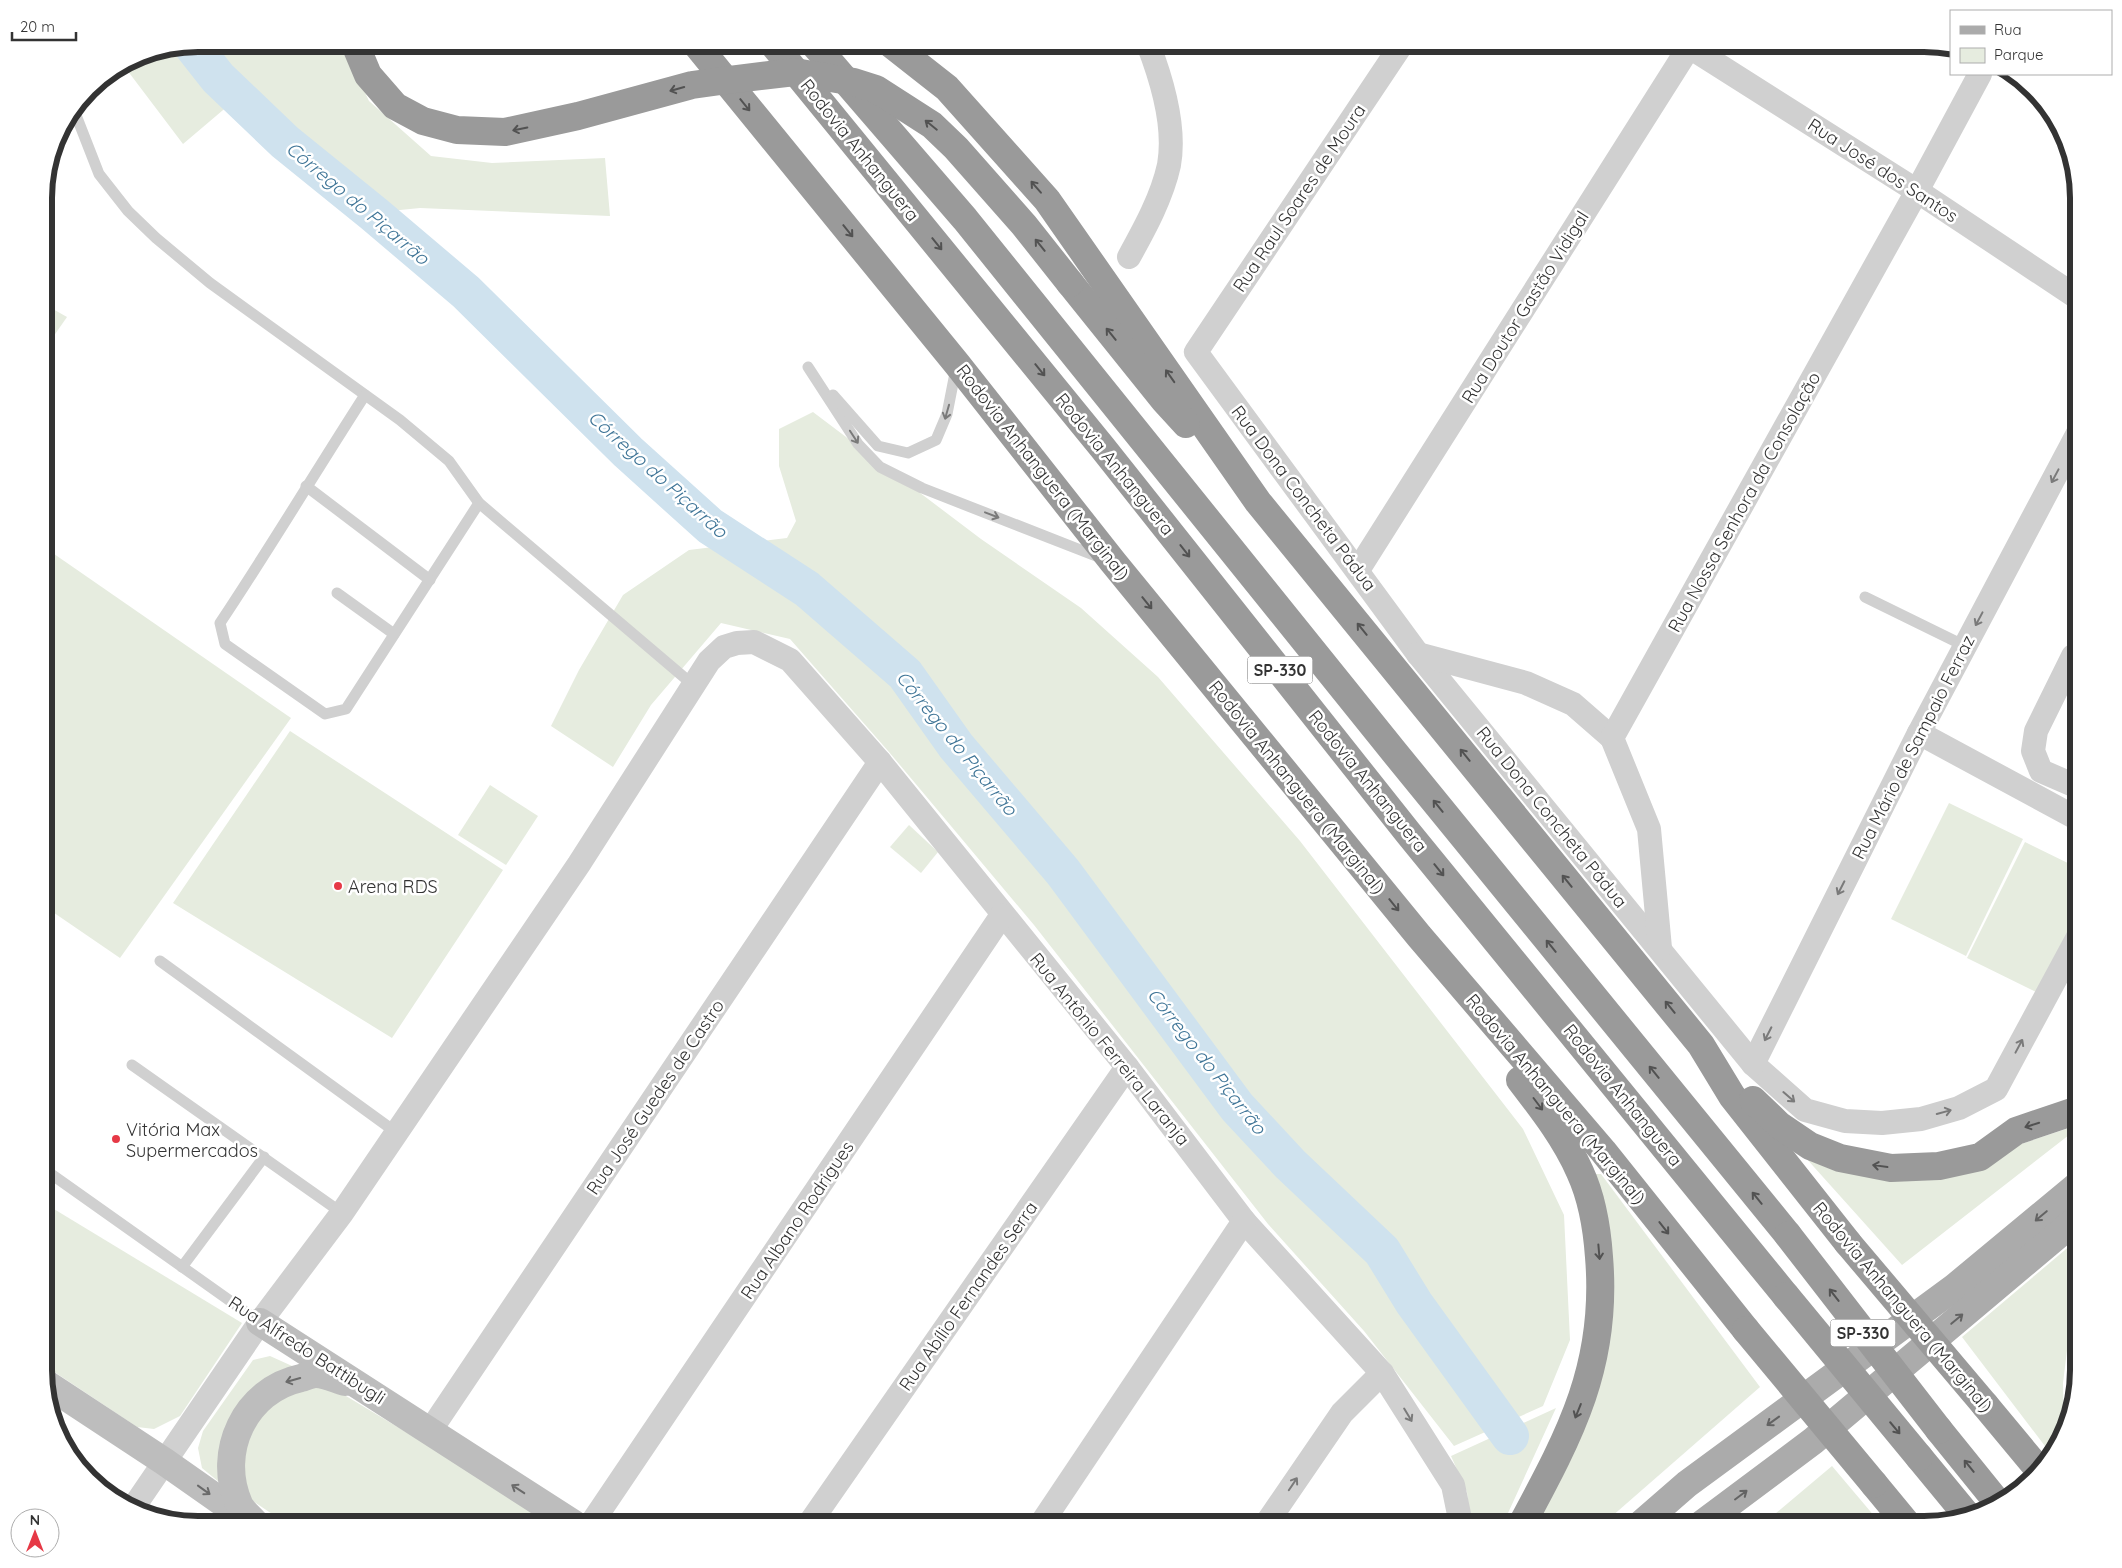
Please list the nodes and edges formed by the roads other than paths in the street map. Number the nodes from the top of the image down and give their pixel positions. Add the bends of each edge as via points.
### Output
1 (358, 52) edge
2 (696, 52) edge
3 (702, 52) edge
4 (780, 52) edge
5 (821, 52) edge
6 (901, 52) edge
7 (1150, 52) edge
8 (1397, 52) edge
9 (1685, 52) edge
10 (1700, 52) edge
11 (714, 68) junction
12 (1979, 75) edge
13 (77, 118) edge
14 (1917, 191) junction
15 (1129, 257) dead end
16 (2070, 293) edge
17 (1196, 352) joint
18 (957, 364) junction
19 (365, 395) junction
20 (2070, 448) edge
21 (306, 486) junction
22 (1258, 502) junction
23 (479, 503) junction
24 (1113, 562) junction
25 (1358, 570) junction
26 (430, 580) junction
27 (337, 593) dead end
28 (1865, 597) dead end
29 (394, 634) junction
30 (1965, 646) junction
31 (1418, 654) junction
32 (2070, 662) edge
33 (692, 684) junction
34 (1918, 733) junction
35 (1612, 738) junction
36 (880, 762) junction
37 (2070, 785) edge
38 (2070, 815) edge
39 (1002, 915) junction
40 (1419, 936) junction
41 (1660, 948) junction
42 (2070, 952) edge
43 (160, 961) dead end
44 (1701, 1045) junction
45 (1753, 1064) junction
46 (132, 1065) dead end
47 (1128, 1068) junction
48 (2070, 1113) edge
49 (396, 1133) junction
50 (264, 1157) junction
51 (53, 1175) edge
52 (2070, 1192) edge
53 (342, 1213) junction
54 (1244, 1221) junction
55 (2070, 1225) edge
56 (182, 1267) junction
57 (260, 1322) junction
58 (1382, 1373) junction
59 (54, 1389) edge
60 (372, 1393) junction
61 (430, 1431) junction
62 (164, 1462) junction
63 (2034, 1464) edge
64 (1993, 1497) edge
65 (137, 1501) edge
66 (1963, 1510) edge
67 (544, 1514) edge
68 (243, 1516) edge
69 (248, 1516) edge
70 (596, 1516) edge
71 (815, 1516) edge
72 (1046, 1516) edge
73 (1271, 1516) edge
74 (1459, 1516) edge
75 (1526, 1516) edge
76 (1649, 1516) edge
77 (1713, 1516) edge
78 (1900, 1516) edge

22 -> 1 highway, bridge via 1164,400 1024,225 956,148 932,125 876,89 796,72 692,85 505,132 457,130 422,121 395,106 368,75
2 - 11 highway
3 - 11 highway, Rodovia Anhanguera (Marginal)
4 -> 66 highway, Rodovia Anhanguera / SP-330, bridge via 1096,439 1410,834
64 -> 5 highway, Rodovia Anhanguera / SP-330, bridge via 1788,1235 965,219
22 -> 6 highway, Rodovia Anhanguera (Marginal) via 1047,200 946,88
7 - 15 street via 1168,115 1169,165 1152,215
8 - 17 street, Rua Raul Soares de Moura
9 - 25 street, Rua Doutor Gastão Vidigal
10 - 14 street, Rua José dos Santos
11 -> 18 highway, Rodovia Anhanguera (Marginal)
12 - 14 street, Rua Nossa Senhora da Consolação
13 - 19 lane via 99,174 128,211 156,238 210,283
14 - 16 street, Rua José dos Santos
14 - 35 street, Rua Nossa Senhora da Consolação
17 - 25 street, Rua Dona Concheta Pádua
18 - 24 highway, Rodovia Anhanguera (Marginal)
18 -> 24 lane via 947,414 936,440 908,453 878,446 808,367 858,444 880,467 922,488
19 - 21 lane
19 - 23 lane via 449,461
20 -> 30 street, Rua Mário de Sampaio Ferraz
21 - 26 lane
21 - 29 lane via 220,624 225,644 325,714 346,709
44 -> 22 highway, Rodovia Anhanguera (Marginal)
23 - 26 lane
23 - 33 lane
24 -> 40 highway, Rodovia Anhanguera (Marginal)
25 - 31 street, Rua Dona Concheta Pádua
26 - 29 lane
27 - 29 lane
28 - 30 lane
30 - 34 street, Rua Mário de Sampaio Ferraz
31 - 35 street via 1526,684 1572,704
31 - 41 street, Rua Dona Concheta Pádua
32 - 37 street via 2036,731 2033,751 2041,772
33 - 36 street, Rua Antônio Ferreira Laranja via 724,647 754,642 790,660
33 - 49 street, Rua Antônio Ferreira Laranja via 579,864
34 - 38 street
34 -> 45 street, Rua Mário de Sampaio Ferraz
35 - 41 street via 1649,829
36 - 39 street, Rua Antônio Ferreira Laranja
36 - 61 street, Rua José Guedes de Castro
39 - 47 street, Rua Antônio Ferreira Laranja
39 - 70 street, Rua Albano Rodrigues
40 -> 75 highway via 1441,976 1564,1139 1584,1180 1595,1224 1600,1261 1600,1307 1590,1376 1569,1432
40 -> 78 highway, Rodovia Anhanguera (Marginal), bridge via 1603,1151
41 - 45 street, Rua Dona Concheta Pádua
45 -> 42 street, Rua Dona Concheta Pádua via 1805,1110 1845,1121 1882,1123 1921,1119 1959,1108 1996,1089
43 - 49 lane
48 -> 44 highway via 2016,1131 1980,1157 1939,1166 1891,1168 1873,1165 1840,1158 1799,1139 1771,1119
44 - 63 highway, Rodovia Anhanguera (Marginal), bridge via 1732,1096 1848,1243
46 - 50 lane
47 - 54 street, Rua Antônio Ferreira Laranja
47 - 71 street, Rua Abílio Fernandes Serra
49 - 53 street, Rua Antônio Ferreira Laranja
50 - 53 lane
50 - 56 lane
51 - 56 lane, Rua Alfredo Battibugli
52 -> 76 main road via 1955,1287 1687,1484
53 - 57 street, Rua Antônio Ferreira Laranja
54 - 58 street, Rua Antônio Ferreira Laranja
54 - 72 street
77 -> 55 main road via 1813,1441
56 - 57 lane, Rua Alfredo Battibugli
57 - 60 street, Rua Alfredo Battibugli
57 - 62 street, Rua Antônio Ferreira Laranja
73 -> 58 street via 1342,1413
58 -> 74 street, Rua Antônio Ferreira Laranja via 1453,1485
59 - 62 street
60 - 61 street, Rua Alfredo Battibugli
60 -> 69 street via 317,1374 286,1381 261,1397 242,1420 232,1448 231,1477 239,1506
67 -> 61 street, Rua Alfredo Battibugli
62 - 65 street, Rua Antônio Ferreira Laranja
62 -> 68 street

